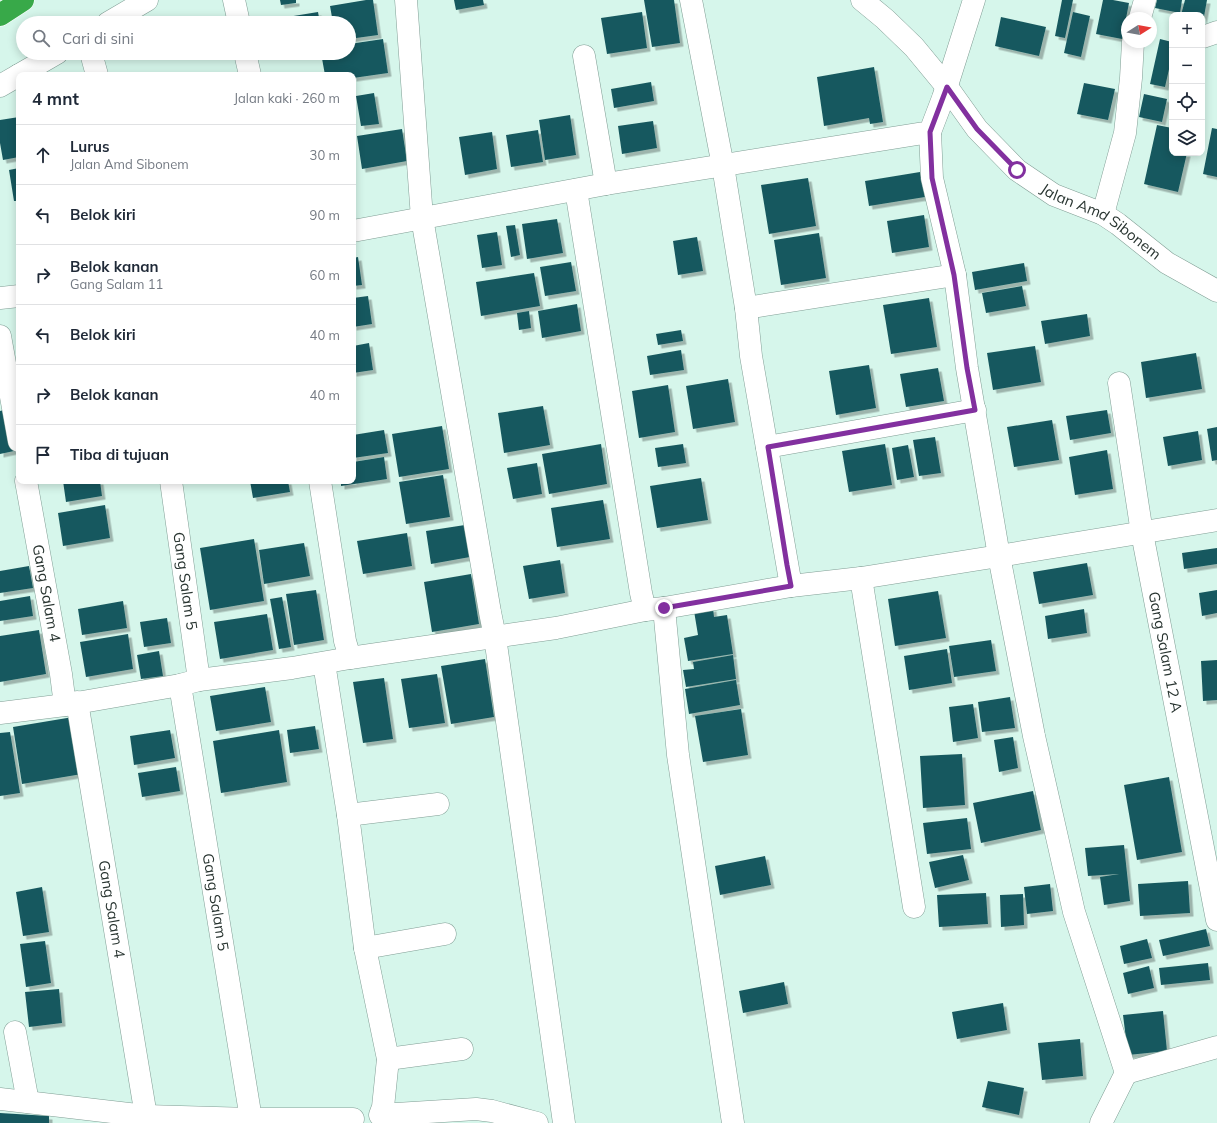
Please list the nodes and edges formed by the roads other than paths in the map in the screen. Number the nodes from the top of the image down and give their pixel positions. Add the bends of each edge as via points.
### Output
1 (23, 0) edge
2 (147, 0) edge
3 (234, 0) edge
4 (406, 0) edge
5 (691, 0) edge
6 (862, 0) edge
7 (974, 0) edge
8 (1145, 0) edge
9 (1142, 12) edge
10 (0, 15) edge
11 (120, 16) edge
12 (237, 16) edge
13 (1133, 48) edge
14 (584, 56) dead end
15 (45, 60) edge
16 (93, 60) edge
17 (247, 60) edge
18 (24, 72) edge
19 (96, 72) edge
20 (249, 72) edge
21 (16, 77) edge
22 (0, 86) edge
23 (945, 93) junction
24 (933, 125) junction
25 (723, 166) junction
26 (606, 184) junction
27 (576, 190) junction
28 (1103, 214) junction
29 (422, 218) junction
30 (356, 230) edge
31 (954, 275) junction
32 (1217, 291) edge
33 (16, 296) edge
34 (0, 298) edge
35 (746, 308) junction
36 (0, 336) edge
37 (1119, 383) dead end
38 (975, 410) junction
39 (16, 424) edge
40 (768, 447) junction
41 (27, 484) edge
42 (171, 484) edge
43 (320, 484) edge
44 (1217, 520) edge
45 (1142, 533) junction
46 (999, 556) junction
47 (861, 578) junction
48 (791, 586) junction
49 (655, 609) junction
50 (495, 637) junction
51 (350, 658) junction
52 (324, 663) junction
53 (190, 683) junction
54 (71, 704) junction
55 (0, 713) edge
56 (438, 804) dead end
57 (348, 815) junction
58 (914, 907) dead end
59 (1217, 920) edge
60 (445, 934) dead end
61 (365, 948) junction
62 (15, 1032) dead end
63 (1217, 1047) edge
64 (462, 1049) dead end
65 (388, 1059) junction
66 (1126, 1073) junction
67 (0, 1100) edge
68 (28, 1102) junction
69 (146, 1116) junction
70 (250, 1119) junction
71 (354, 1119) dead end
72 (537, 1123) edge
73 (564, 1123) edge
74 (733, 1123) edge
75 (1102, 1123) edge

1 - 10 highway
2 - 11 street
3 - 12 street
4 - 29 street
5 - 25 street
6 - 23 street, Jalan Amd Sibonem via 914,47
7 - 23 street
8 - 9 street
13 - 28 street via 1125,133
14 - 26 street
15 - 18 street
16 - 19 street
17 - 20 street
21 - 22 street
23 - 24 street
23 - 28 street, Jalan Amd Sibonem via 1017,170 1054,195
24 - 25 street
24 - 31 street via 932,178
25 - 26 street
25 - 35 street
26 - 27 street
27 - 29 street
27 - 49 street via 640,586
28 - 32 street, Jalan Amd Sibonem via 1166,263
29 - 30 street
29 - 50 street
31 - 35 street
31 - 38 street
33 - 34 street
35 - 40 street via 751,356
36 - 39 street
37 - 45 street, Gang Salam 12 A
38 - 40 street
38 - 46 street
40 - 48 street
41 - 54 street, Gang Salam 4 via 61,674
42 - 53 street, Gang Salam 5
43 - 51 street via 345,641
44 - 45 street
45 - 46 street
45 - 59 street, Gang Salam 12 A
46 - 47 street
46 - 66 street via 1034,736 1074,912
47 - 48 street
47 - 58 street
48 - 49 street
49 - 50 street
49 - 74 street
50 - 51 street
50 - 73 street
51 - 52 street
52 - 53 street
52 - 57 street
53 - 54 street
53 - 70 street, Gang Salam 5
54 - 55 street
54 - 69 street, Gang Salam 4
56 - 57 street
57 - 61 street
60 - 61 street
61 - 65 street
62 - 68 street
63 - 66 street
64 - 65 street
65 - 72 street via 380,1116 476,1109
66 - 75 street
67 - 68 street
68 - 69 street
69 - 70 street
70 - 71 street

